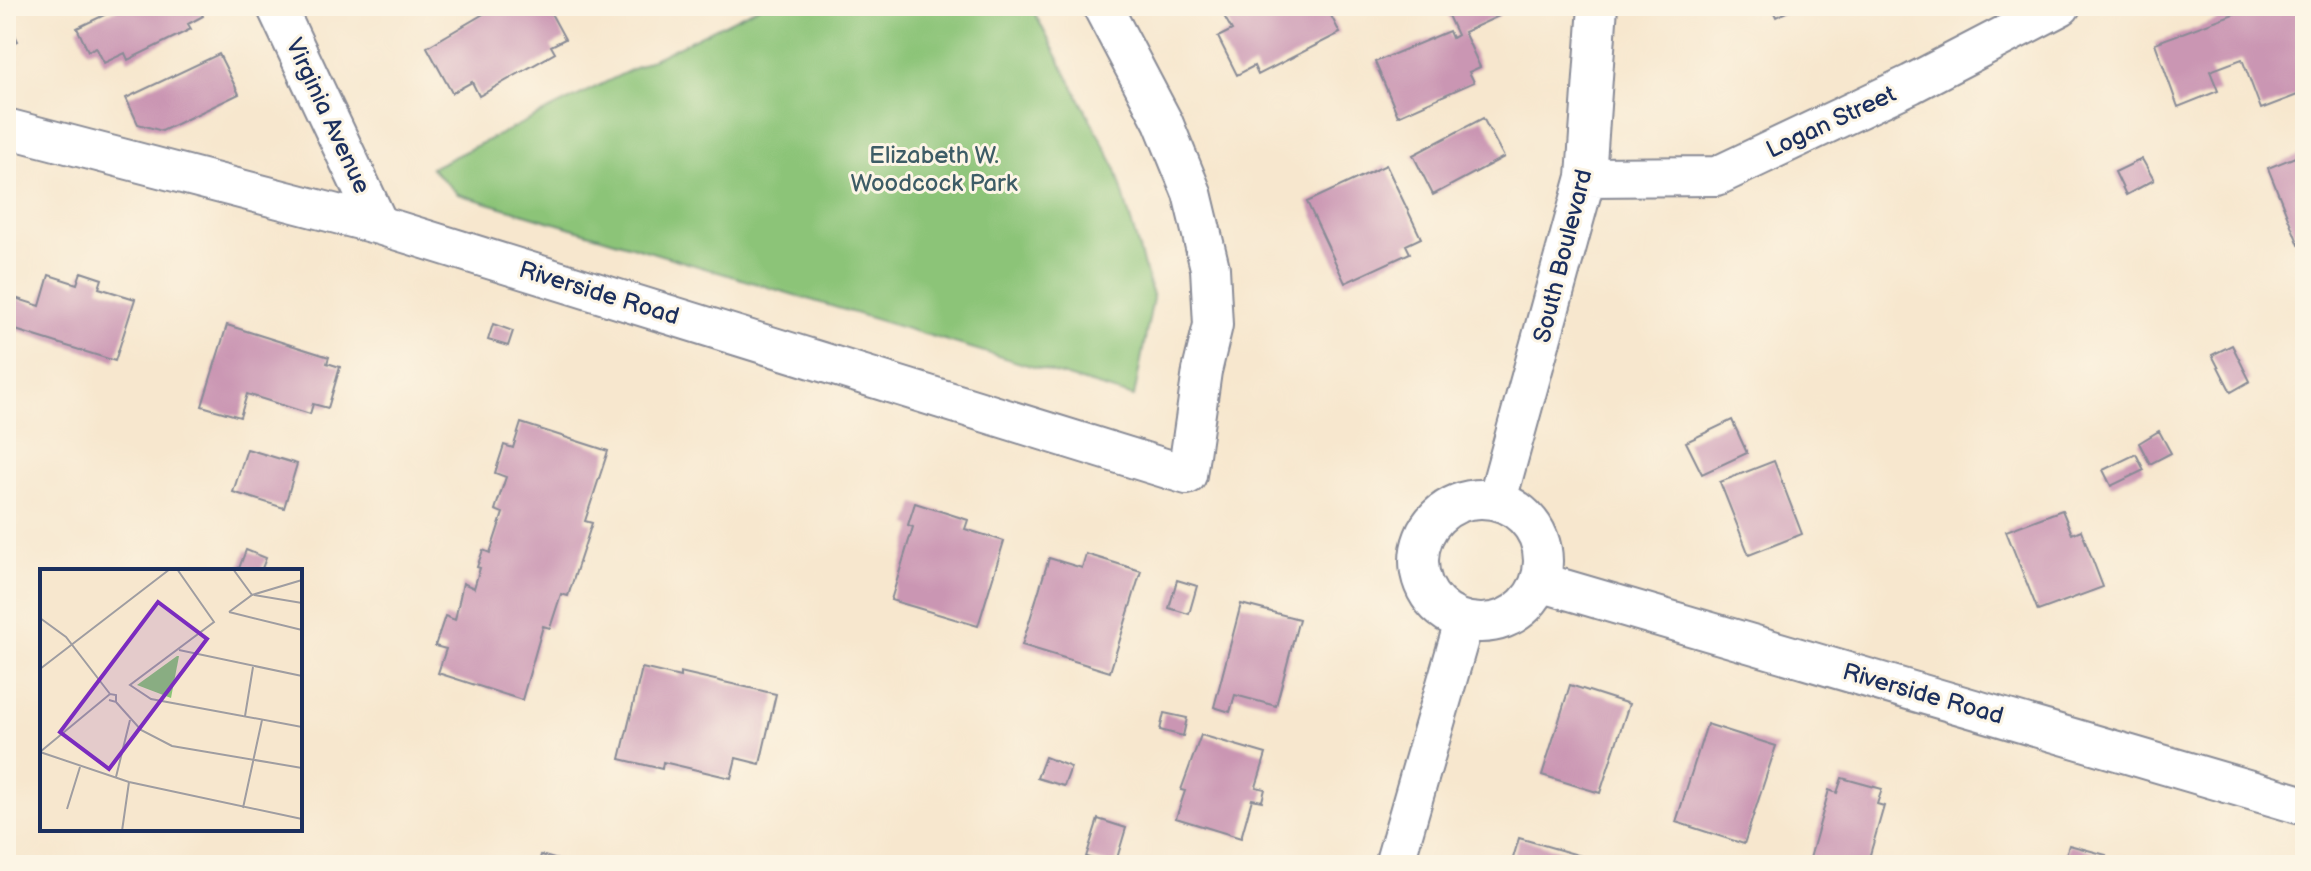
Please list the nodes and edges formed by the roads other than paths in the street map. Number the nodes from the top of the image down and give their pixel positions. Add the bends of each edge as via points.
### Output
1 (276, 6) edge
2 (1102, 6) edge
3 (1598, 6) edge
4 (2061, 6) edge
5 (6, 128) edge
6 (1586, 177) junction
7 (379, 225) junction
8 (1497, 500) junction
9 (1540, 582) junction
10 (1464, 622) junction
11 (2305, 806) edge
12 (1394, 865) edge

1 - 7 street, Virginia Avenue
2 - 7 street, Riverside Road via 1163,122 1192,193 1210,268 1213,325 1187,475
3 - 6 street, South Boulevard
4 - 6 street, Logan Street via 1717,176
5 - 7 street, Riverside Road
6 - 8 street, South Boulevard
8 - 9 street via 1531,524 1543,557
8 - 10 street via 1459,503 1442,513 1420,546 1427,592 1446,614
9 - 10 street via 1532,599 1501,621
9 - 11 street, Riverside Road
10 - 12 street

